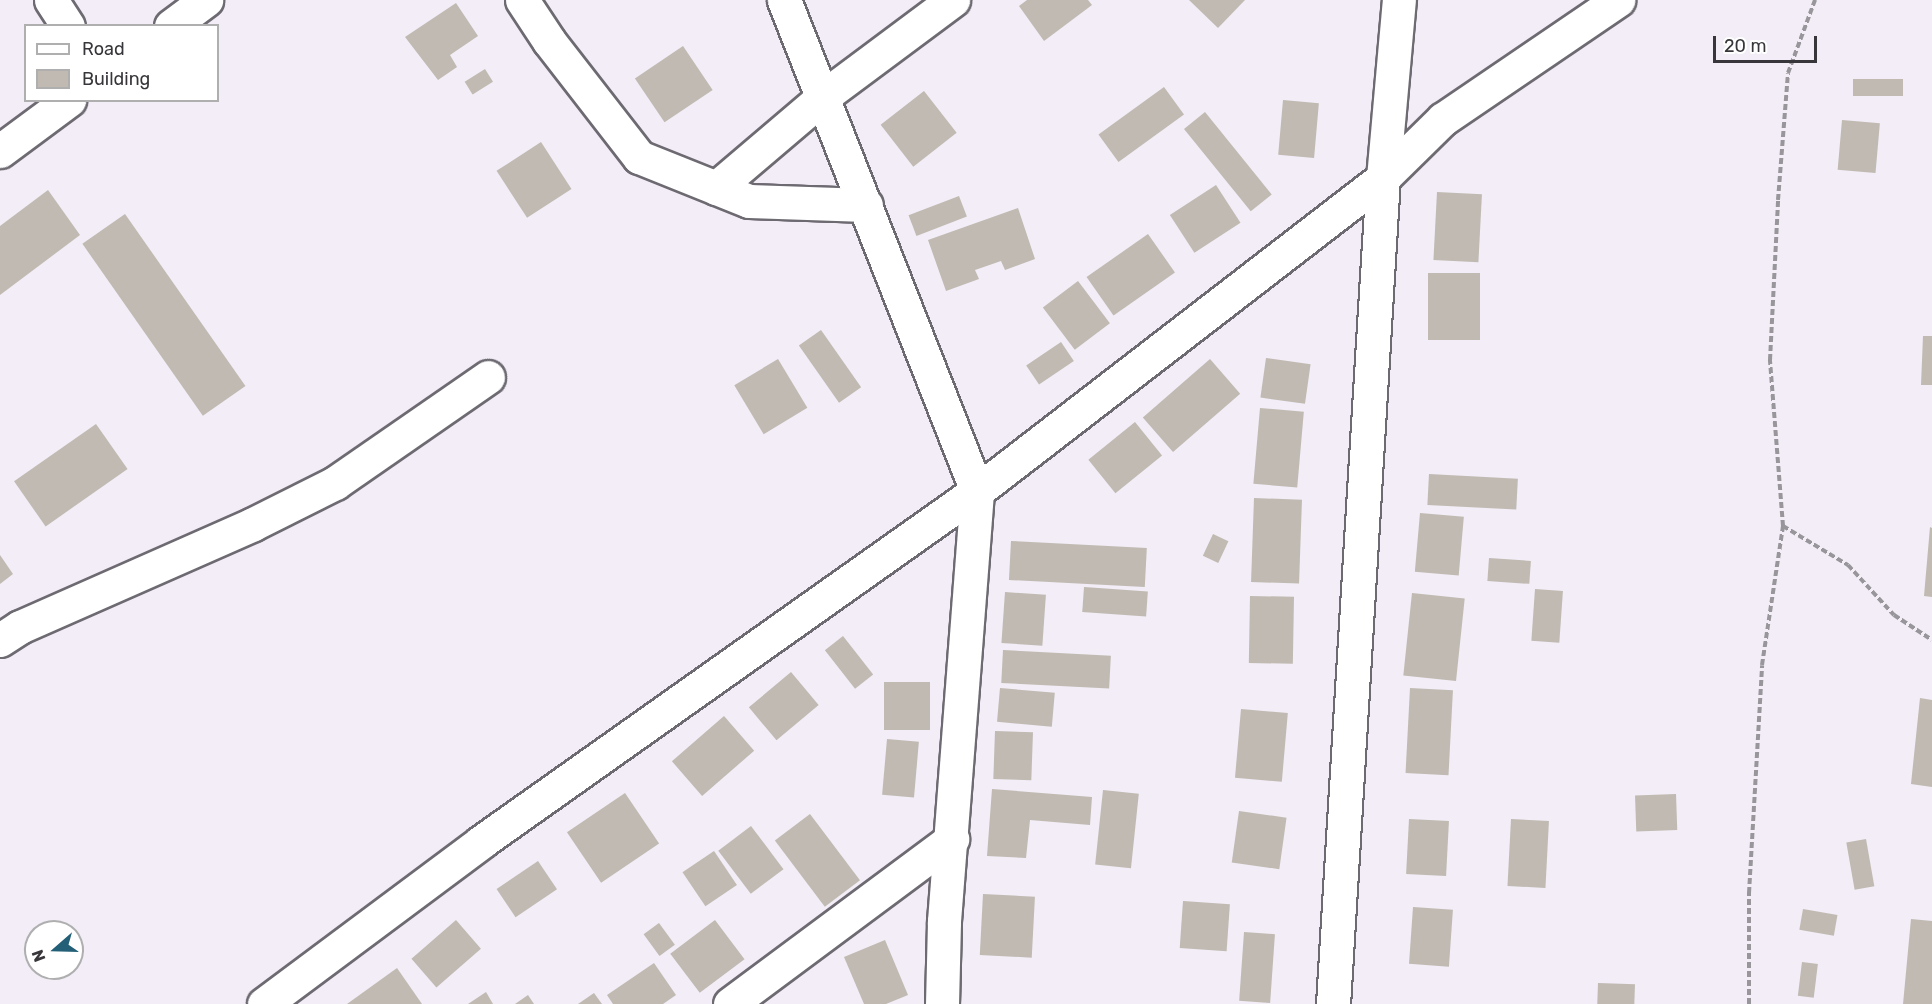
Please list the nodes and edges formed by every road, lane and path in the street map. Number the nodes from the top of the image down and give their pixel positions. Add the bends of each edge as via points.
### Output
1 (51, 0) edge
2 (206, 0) edge
3 (522, 0) edge
4 (784, 0) edge
5 (953, 0) edge
6 (1399, 0) edge
7 (1618, 0) edge
8 (1815, 0) edge
9 (67, 24) edge
10 (174, 24) edge
11 (824, 96) junction
12 (66, 102) edge
13 (0, 151) edge
14 (1383, 178) junction
15 (716, 188) junction
16 (866, 205) junction
17 (488, 377) dead end
18 (977, 491) junction
19 (1783, 526) junction
20 (0, 640) edge
21 (1932, 640) edge
22 (952, 839) junction
23 (264, 1004) edge
24 (730, 1004) edge
25 (942, 1004) edge
26 (1333, 1004) edge
27 (1749, 1004) edge

1 - 9 street
2 - 10 street
3 - 15 street via 639,157
4 - 11 street
5 - 11 street
6 - 14 street
7 - 14 street via 1443,119
8 - 19 path via 1788,73 1778,201 1770,360
11 - 15 street
11 - 16 street
12 - 13 street
14 - 18 street
14 - 26 street
15 - 16 street via 750,201
16 - 18 street
17 - 20 street via 335,483 20,627
18 - 22 street
18 - 23 street via 481,842
19 - 21 path via 1848,565 1894,615
19 - 27 path via 1762,665 1749,893
22 - 24 street
22 - 25 street

